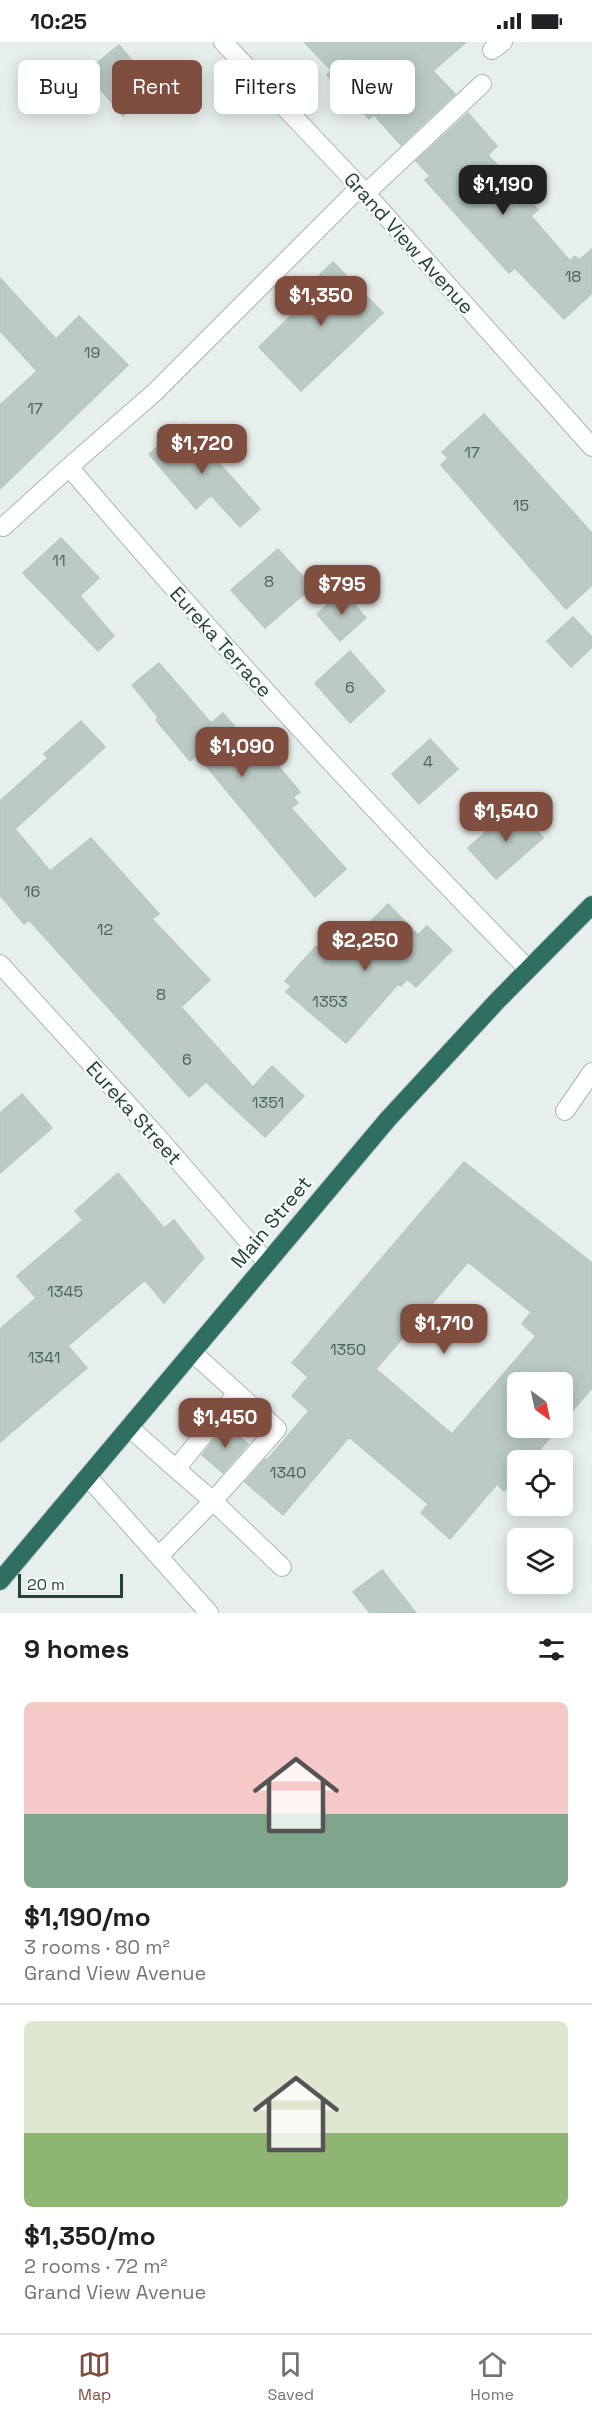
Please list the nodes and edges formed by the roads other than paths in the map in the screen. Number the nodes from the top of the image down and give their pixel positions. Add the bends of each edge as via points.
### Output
1 (223, 42) edge
2 (482, 84) dead end
3 (362, 190) junction
4 (592, 447) edge
5 (69, 467) junction
6 (3, 527) dead end
7 (592, 905) edge
8 (0, 964) edge
9 (528, 969) junction
10 (592, 1072) edge
11 (565, 1111) dead end
12 (267, 1263) junction
13 (192, 1352) junction
14 (237, 1393) junction
15 (130, 1428) junction
16 (176, 1468) junction
17 (88, 1476) junction
18 (213, 1501) junction
19 (159, 1556) junction
20 (282, 1567) dead end
21 (0, 1581) edge
22 (209, 1613) edge

1 - 3 street, Grand View Avenue
2 - 3 street
3 - 4 street, Grand View Avenue
3 - 5 street via 155,392
5 - 6 street
5 - 9 street, Eureka Terrace via 194,613
7 - 9 highway, Main Street
8 - 12 street, Eureka Street
9 - 12 highway, Main Street via 424,1078
10 - 11 street
12 - 13 highway, Main Street
13 - 14 street
13 - 15 highway, Main Street
14 - 16 street
14 - 18 street via 277,1429
15 - 16 street
15 - 17 highway, Main Street
16 - 18 street
17 - 19 street
17 - 21 highway, Main Street
18 - 19 street
18 - 20 street
19 - 22 street

